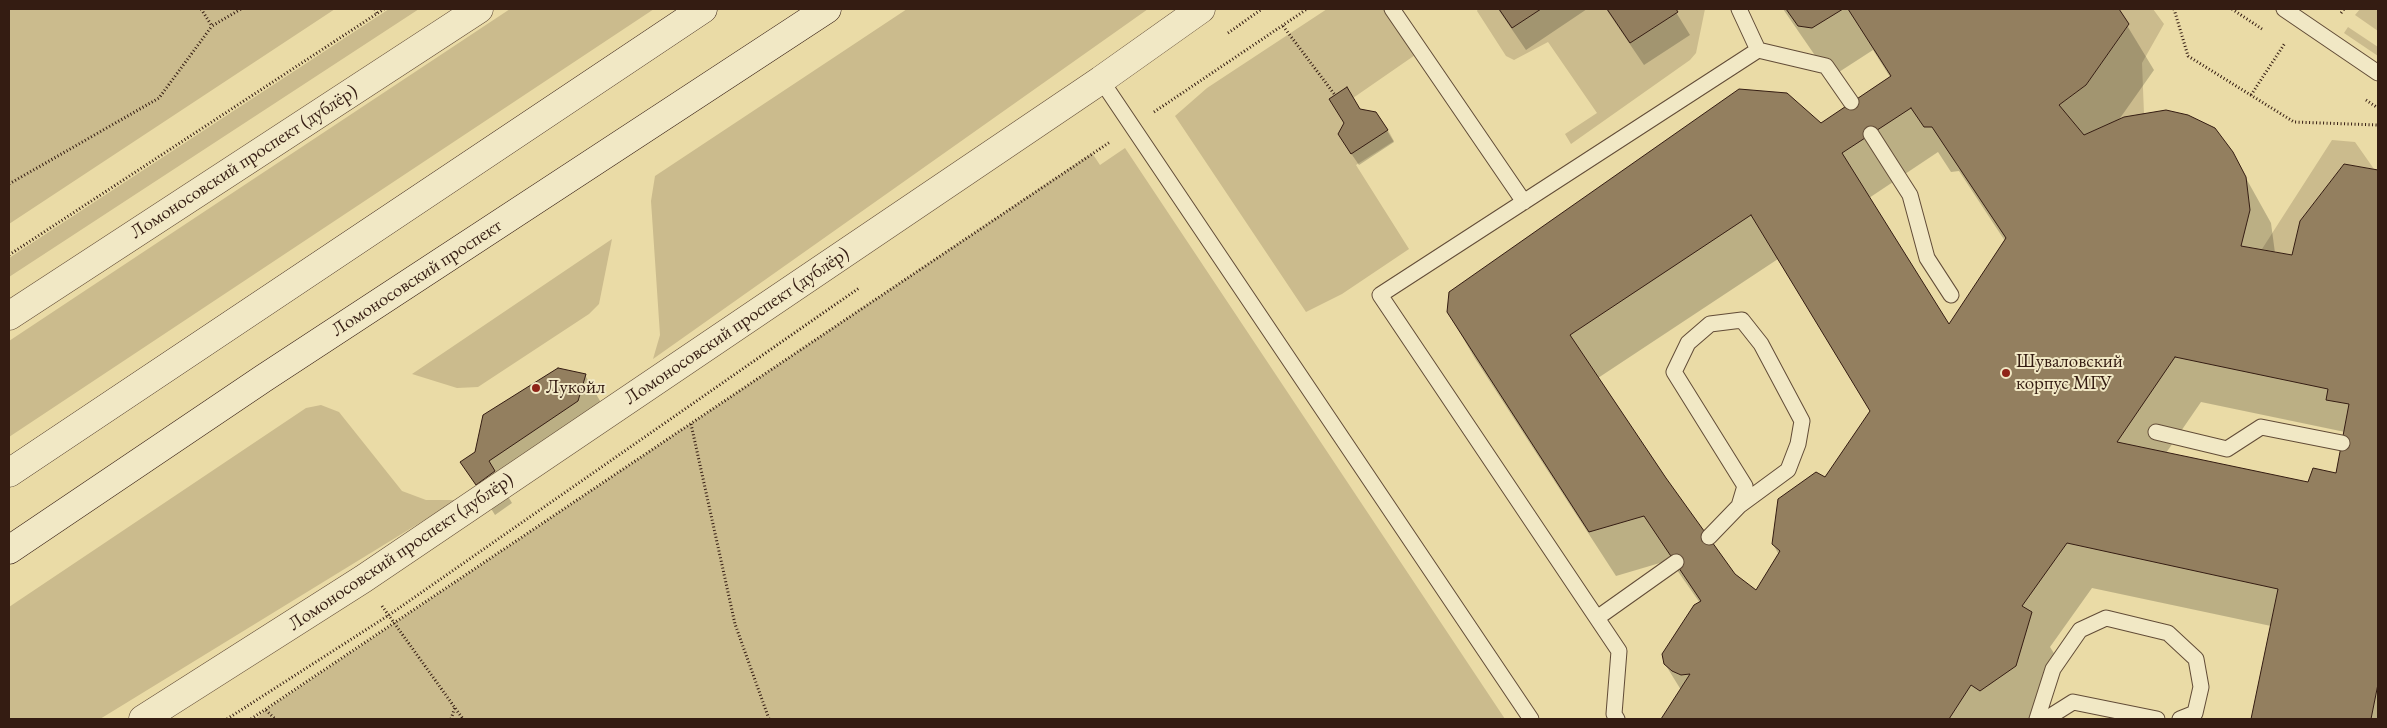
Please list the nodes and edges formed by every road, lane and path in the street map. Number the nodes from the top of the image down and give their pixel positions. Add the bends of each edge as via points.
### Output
1 (201, 9) edge
2 (241, 9) edge
3 (374, 9) edge
4 (384, 9) edge
5 (478, 9) edge
6 (703, 9) edge
7 (827, 9) edge
8 (1200, 9) edge
9 (1262, 9) edge
10 (1307, 9) edge
11 (1392, 9) edge
12 (1739, 9) edge
13 (2174, 9) edge
14 (2284, 9) edge
15 (2344, 9) edge
16 (377, 13) junction
17 (2341, 13) dead end
18 (2301, 20) junction
19 (212, 26) junction
20 (1282, 26) junction
21 (1222, 36) dead end
22 (1758, 50) junction
23 (2378, 73) edge
24 (1101, 80) junction
25 (1335, 95) dead end
26 (2251, 95) junction
27 (1851, 102) dead end
28 (2378, 125) edge
29 (1132, 126) junction
30 (1871, 134) dead end
31 (9, 184) edge
32 (1524, 202) junction
33 (9, 255) edge
34 (865, 284) dead end
35 (1951, 295) dead end
36 (9, 316) edge
37 (691, 424) junction
38 (2156, 432) dead end
39 (2342, 443) dead end
40 (9, 473) edge
41 (1739, 506) junction
42 (1709, 537) dead end
43 (9, 550) edge
44 (1676, 562) dead end
45 (1596, 618) junction
46 (395, 623) junction
47 (455, 707) junction
48 (266, 710) junction
49 (143, 719) edge
50 (227, 719) edge
51 (252, 719) edge
52 (275, 719) edge
53 (451, 719) edge
54 (463, 719) edge
55 (769, 719) edge
56 (1531, 719) edge
57 (1617, 719) edge
58 (2037, 719) edge
59 (2046, 719) edge
60 (2157, 719) edge
61 (2180, 719) edge

1 - 19 path
2 - 19 path
3 - 16 path
4 - 16 path
5 - 36 street, Ломоносовский проспект (дублёр)
6 - 40 street
7 - 43 street, Ломоносовский проспект via 264,378
8 - 24 street, Ломоносовский проспект (дублёр)
9 - 21 path
10 - 20 path
11 - 32 lane
12 - 22 lane
13 - 26 path via 2188,56
14 - 18 lane
15 - 17 path
16 - 33 path
18 - 23 lane
18 - 26 path
19 - 31 path via 159,98
20 - 25 path
20 - 29 path
22 - 27 lane via 1826,66
22 - 32 lane
24 - 29 lane
24 - 49 street, Ломоносовский проспект (дублёр) via 372,573
26 - 28 path via 2294,122
29 - 37 path
29 - 56 lane
30 - 35 lane via 1910,195 1927,258
32 - 45 lane via 1380,295
34 - 50 path via 389,615
37 - 46 path
37 - 55 path via 735,624
38 - 39 lane via 2227,448 2261,427
41 - 41 lane via 1745,486 1674,372 1688,343 1710,324 1742,320 1761,344 1802,421 1788,470
41 - 42 lane
44 - 45 lane
45 - 57 lane via 1619,651 1614,714
46 - 47 path
46 - 48 path
47 - 53 path
47 - 54 path
48 - 51 path
48 - 52 path
58 - 61 lane via 2053,669 2080,630 2106,618 2168,633 2196,658 2201,687 2195,713
59 - 60 lane via 2074,702

